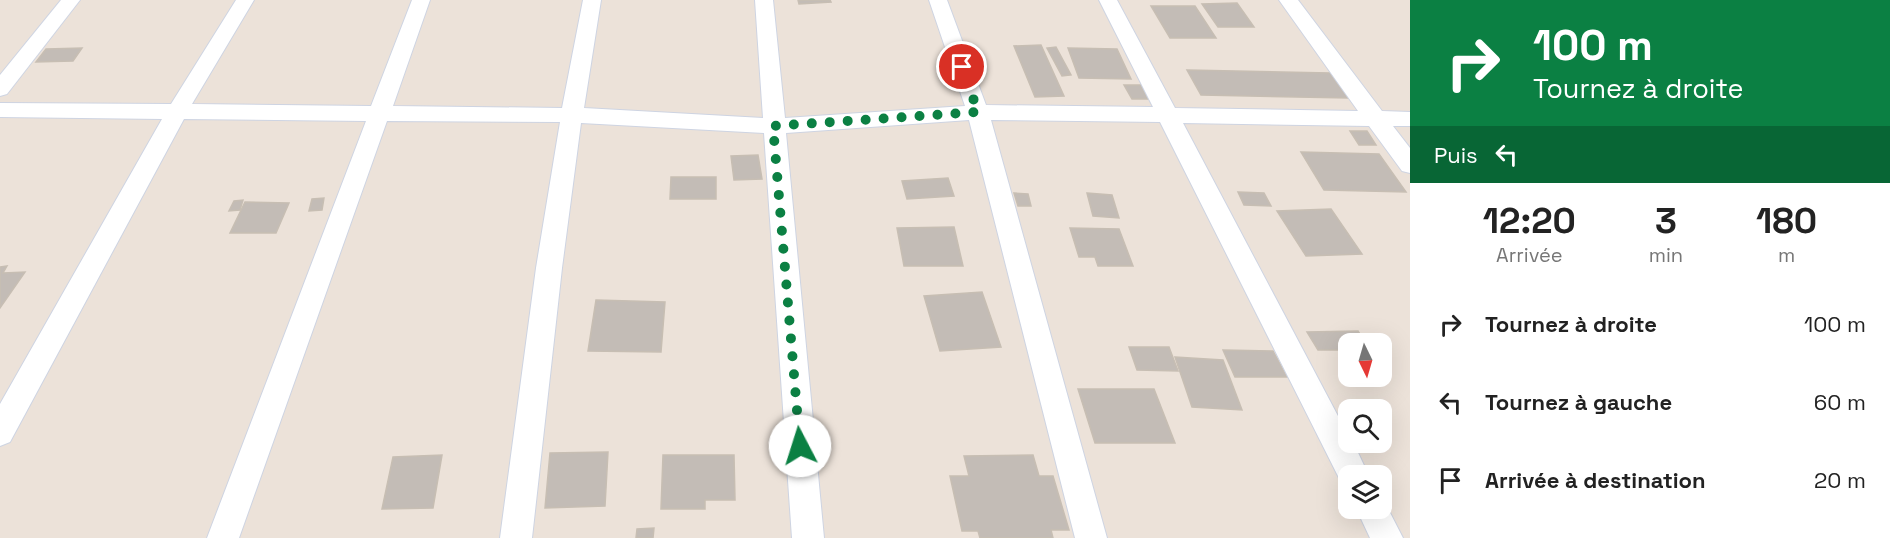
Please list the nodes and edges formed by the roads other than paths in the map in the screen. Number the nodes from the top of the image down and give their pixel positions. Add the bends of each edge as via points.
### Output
1 (71, 0) edge
2 (245, 0) edge
3 (421, 0) edge
4 (592, 0) edge
5 (764, 0) edge
6 (938, 0) edge
7 (1108, 0) edge
8 (1288, 0) edge
9 (0, 89) edge
10 (0, 110) edge
11 (177, 112) junction
12 (978, 112) junction
13 (380, 113) junction
14 (570, 115) junction
15 (1168, 115) junction
16 (1377, 119) junction
17 (1410, 119) edge
18 (773, 126) junction
19 (1410, 165) edge
20 (0, 432) edge
21 (1348, 465) edge
22 (1377, 519) edge
23 (222, 538) edge
24 (516, 538) edge
25 (808, 538) edge
26 (1091, 538) edge
27 (1387, 538) edge

1 - 9 street
2 - 11 street
3 - 13 street
4 - 14 street
5 - 18 street
6 - 12 street
7 - 15 street
8 - 16 street
10 - 11 street
11 - 13 street
11 - 20 street
12 - 15 street
12 - 18 street
12 - 26 street
13 - 14 street
13 - 23 street
14 - 18 street
14 - 24 street
15 - 16 street
15 - 21 street
16 - 17 street
16 - 19 street
18 - 25 street
22 - 27 street

